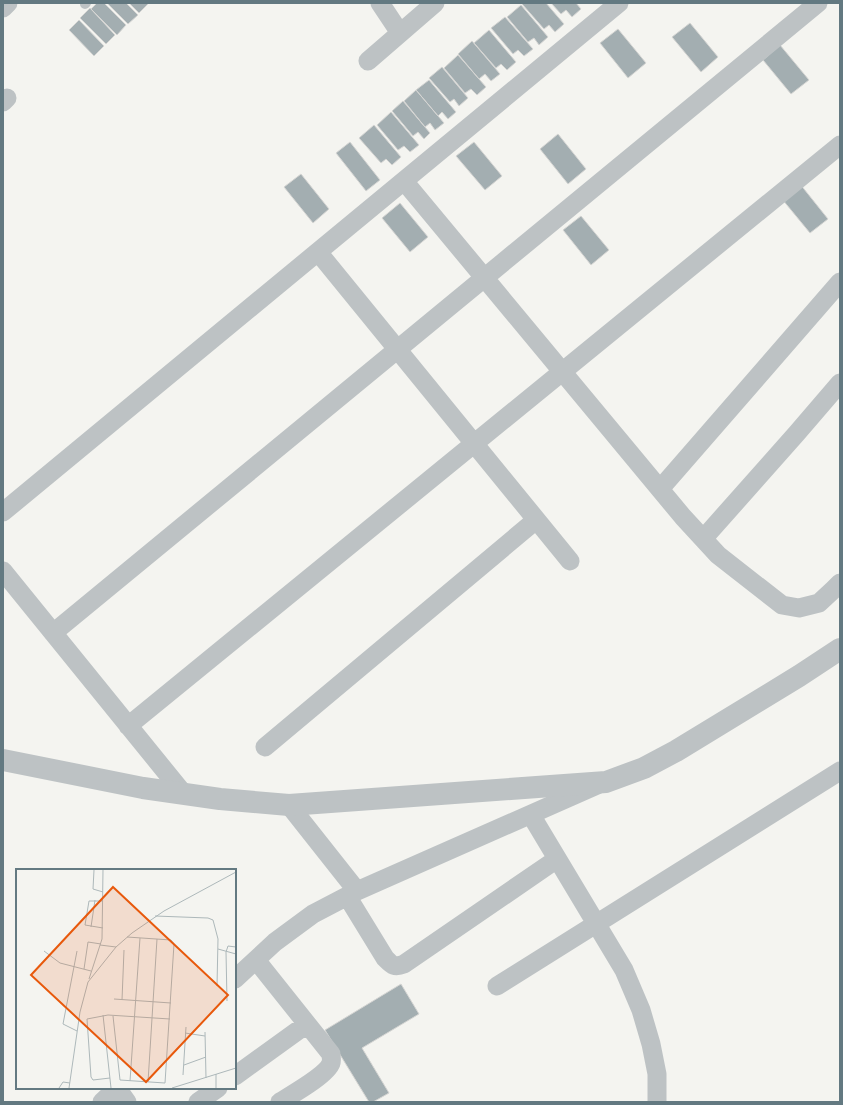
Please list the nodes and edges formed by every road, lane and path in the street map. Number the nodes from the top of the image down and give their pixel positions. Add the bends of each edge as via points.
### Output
1 (8, 3) edge
2 (380, 3) edge
3 (435, 3) edge
4 (619, 3) edge
5 (818, 3) edge
6 (3, 8) edge
7 (400, 33) junction
8 (368, 62) dead end
9 (840, 145) edge
10 (404, 181) junction
11 (318, 252) junction
12 (484, 278) junction
13 (840, 282) edge
14 (397, 350) junction
15 (562, 372) junction
16 (840, 383) edge
17 (474, 444) junction
18 (660, 489) junction
19 (3, 512) edge
20 (536, 520) junction
21 (703, 539) junction
22 (570, 561) dead end
23 (3, 571) edge
24 (840, 583) edge
25 (53, 633) junction
26 (840, 649) edge
27 (128, 726) junction
28 (265, 747) dead end
29 (3, 760) edge
30 (840, 771) edge
31 (606, 782) junction
32 (183, 793) junction
33 (289, 805) junction
34 (530, 815) junction
35 (557, 859) junction
36 (352, 893) junction
37 (596, 924) junction
38 (256, 960) junction
39 (236, 978) edge
40 (497, 986) dead end
41 (307, 1024) junction
42 (236, 1075) edge
43 (116, 1089) edge
44 (118, 1089) edge
45 (217, 1089) edge
46 (102, 1102) edge
47 (127, 1102) edge
48 (198, 1102) edge
49 (280, 1102) edge
50 (656, 1102) edge

1 - 6 street
2 - 7 street
3 - 7 street
4 - 10 street
5 - 12 street
7 - 8 street
9 - 15 street
10 - 11 street
10 - 12 street
11 - 14 street
11 - 19 street
12 - 14 street
12 - 15 street
13 - 18 street
14 - 17 street
14 - 25 street
15 - 17 street
15 - 18 street
16 - 21 street
17 - 20 street
17 - 27 street
18 - 21 street
20 - 22 street
20 - 28 street
21 - 24 street via 718,555 782,605 799,608 819,603
23 - 25 street
25 - 27 street
26 - 31 street via 676,751 644,768
27 - 32 street
29 - 32 street via 143,788
30 - 37 street
31 - 33 street
31 - 34 street
32 - 33 street
33 - 36 street
34 - 35 street
34 - 36 street
35 - 36 street via 398,967 385,958
35 - 37 street
36 - 38 street via 313,914 275,942
37 - 40 street
37 - 50 street via 624,970 641,1010 658,1074
38 - 39 street
38 - 41 street
41 - 42 street
41 - 49 street via 331,1054 331,1063 320,1076
43 - 46 street
44 - 47 street
45 - 48 street

